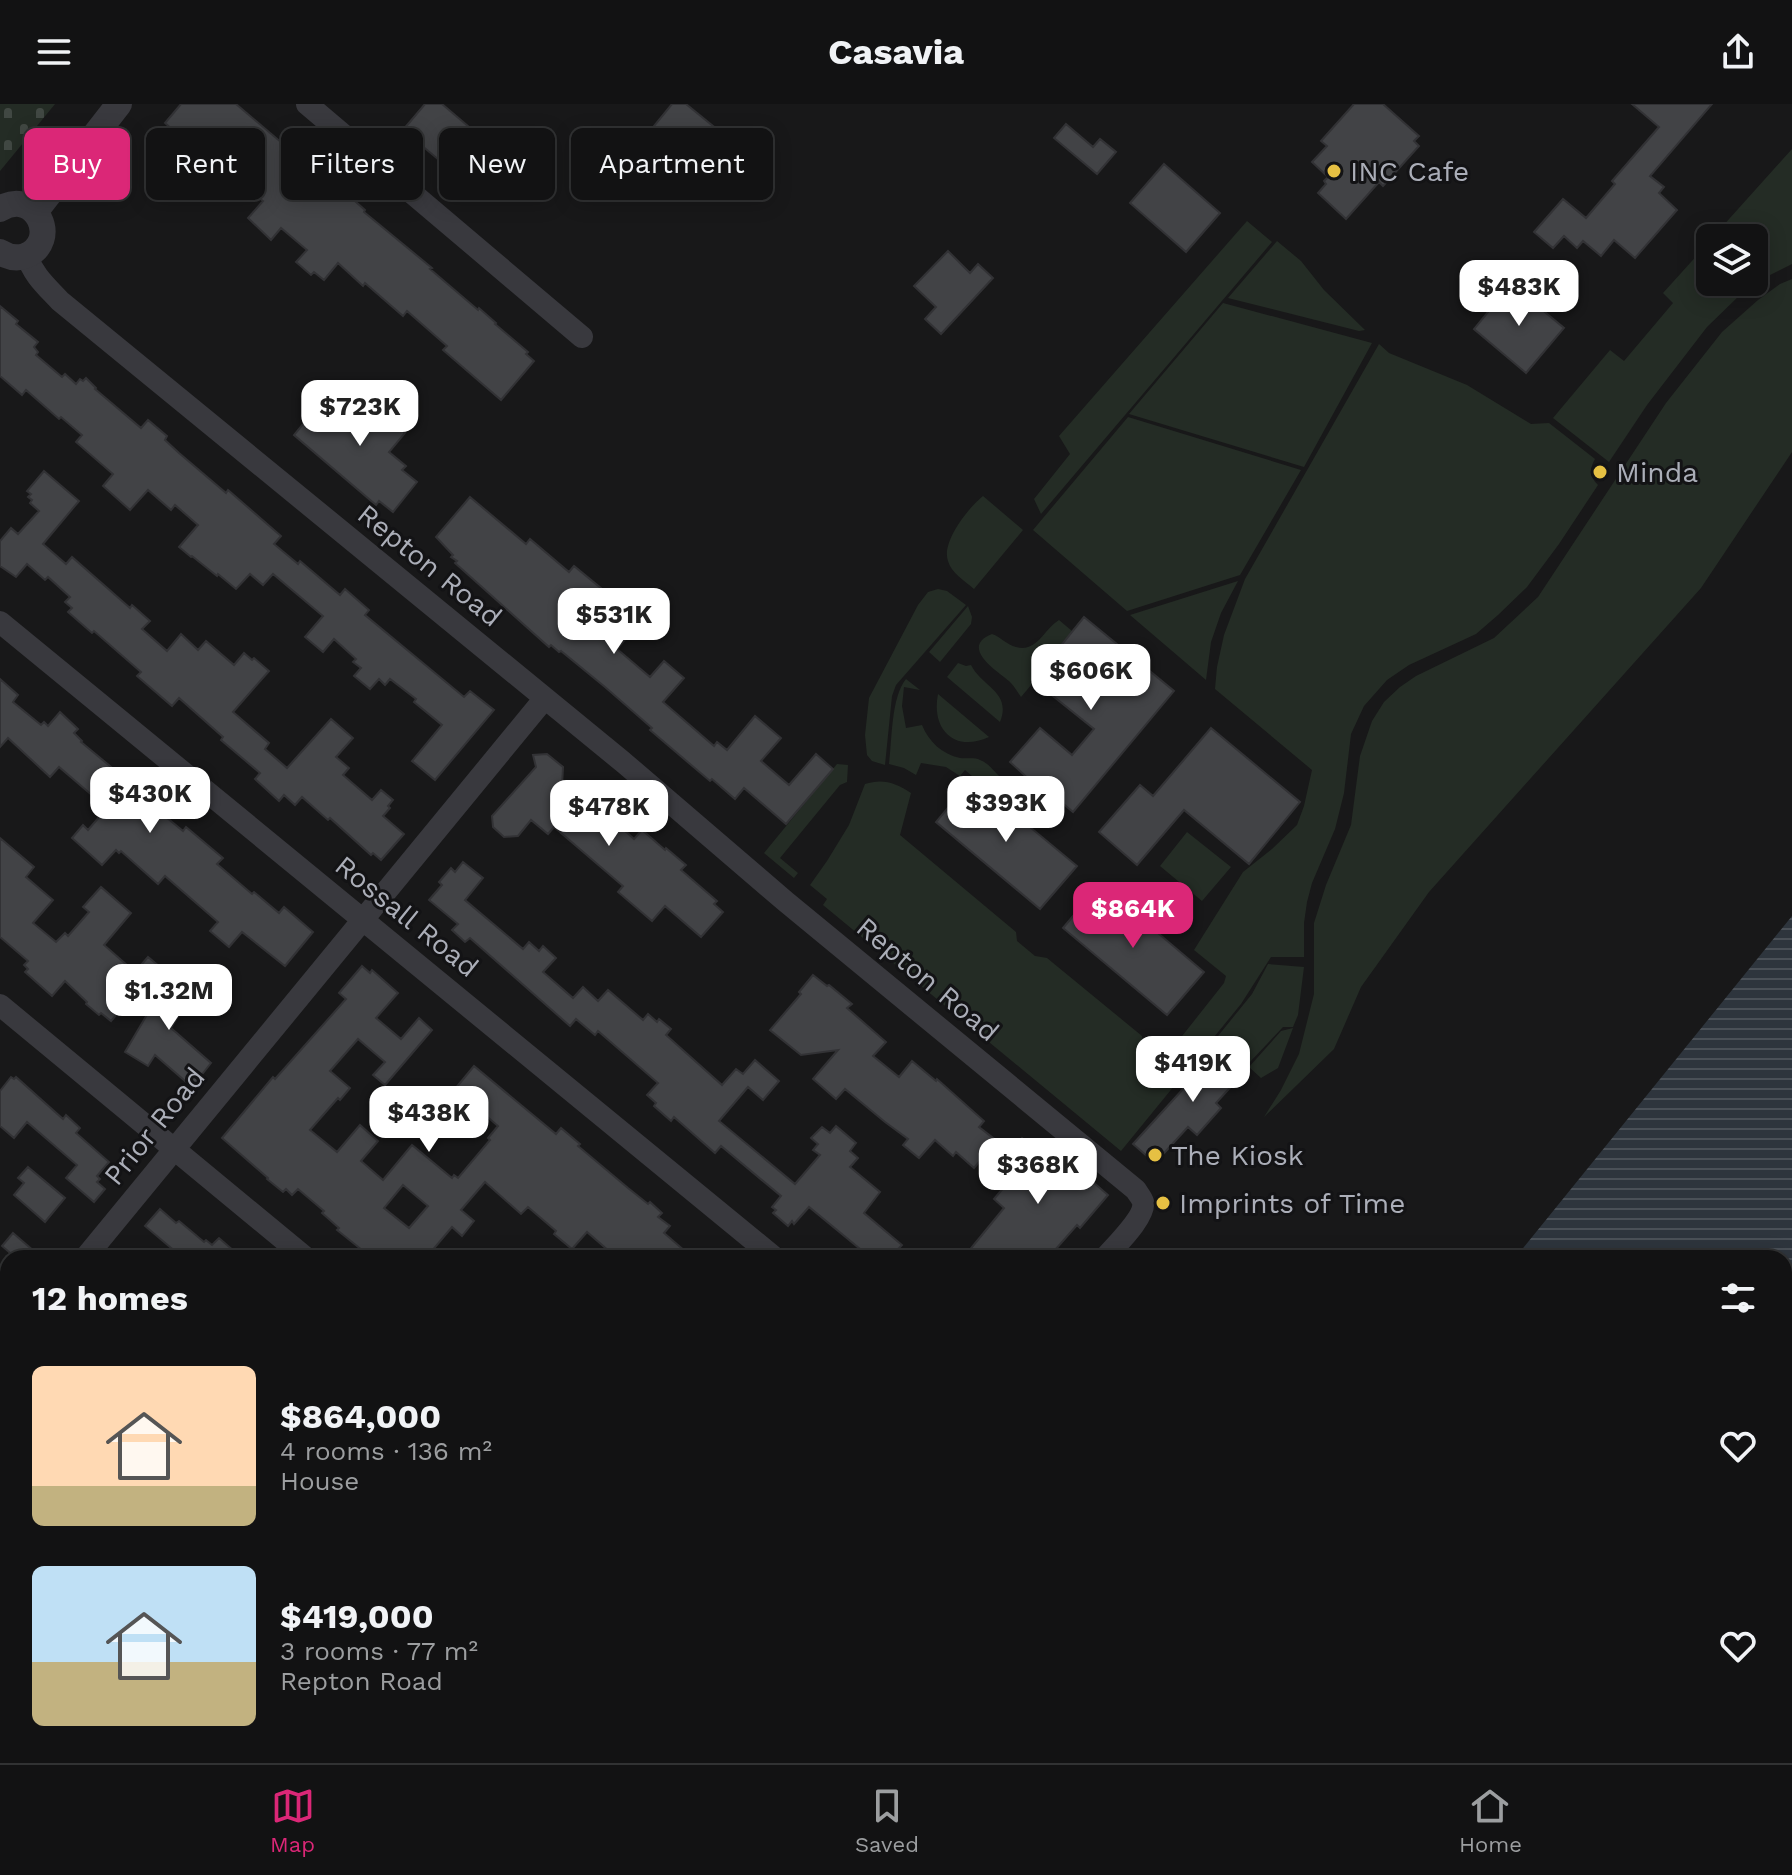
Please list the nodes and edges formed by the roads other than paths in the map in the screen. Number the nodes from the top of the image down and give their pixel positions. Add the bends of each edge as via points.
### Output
1 (119, 104) edge
2 (307, 104) edge
3 (0, 209) edge
4 (35, 212) junction
5 (0, 252) edge
6 (27, 255) junction
7 (582, 337) dead end
8 (0, 622) edge
9 (545, 698) junction
10 (363, 919) junction
11 (0, 1005) edge
12 (174, 1149) junction
13 (92, 1250) edge
14 (296, 1250) edge
15 (765, 1250) edge
16 (1112, 1250) edge

1 - 4 street
2 - 7 street
3 - 4 street via 13,203
4 - 6 street via 43,233
5 - 6 street via 16,258
6 - 9 street, Repton Road via 37,276 60,301
8 - 10 street, Rossall Road
9 - 10 street, Prior Road
9 - 16 street, Repton Road via 1136,1190 1142,1208
10 - 12 street, Prior Road
10 - 15 street, Rossall Road
11 - 12 street
12 - 13 street, Prior Road
12 - 14 street

